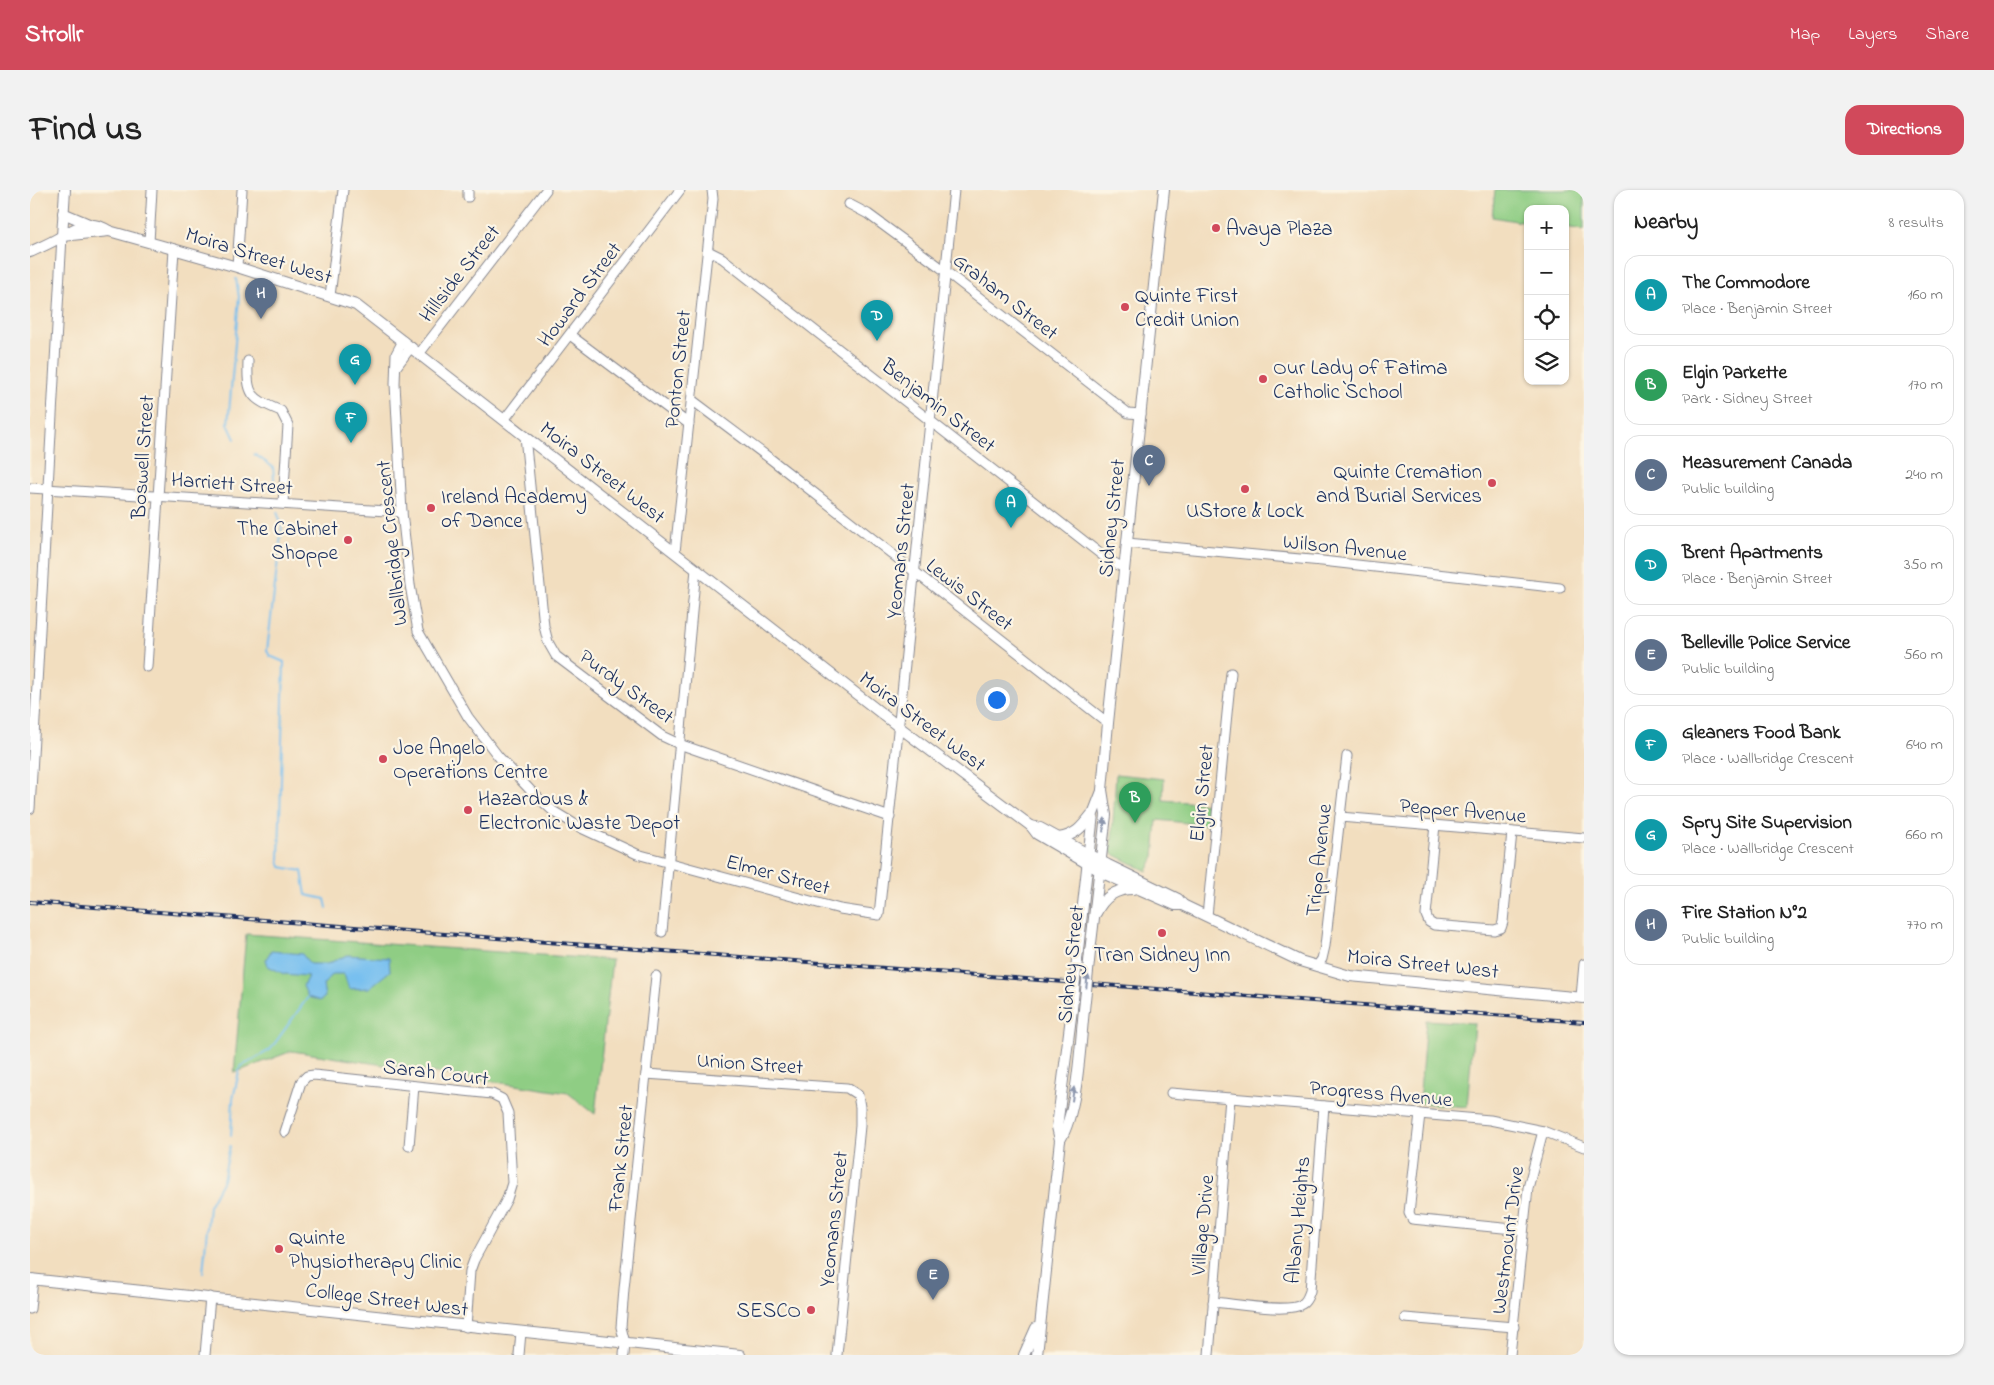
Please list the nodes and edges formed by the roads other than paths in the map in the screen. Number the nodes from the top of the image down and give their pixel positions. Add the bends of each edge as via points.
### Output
1 (65, 190) edge
2 (152, 190) edge
3 (242, 190) edge
4 (343, 190) edge
5 (546, 190) edge
6 (680, 190) edge
7 (712, 190) edge
8 (954, 190) edge
9 (1164, 190) edge
10 (849, 204) dead end
11 (63, 213) junction
12 (90, 224) junction
13 (109, 231) junction
14 (62, 236) junction
15 (149, 242) junction
16 (174, 250) junction
17 (708, 251) junction
18 (30, 252) edge
19 (237, 267) junction
20 (946, 271) junction
21 (330, 296) junction
22 (570, 336) junction
23 (411, 347) junction
24 (248, 361) dead end
25 (692, 400) junction
26 (1141, 414) junction
27 (504, 420) junction
28 (930, 420) junction
29 (688, 424) junction
30 (525, 436) junction
31 (30, 488) edge
32 (48, 489) junction
33 (157, 496) junction
34 (283, 503) junction
35 (402, 512) junction
36 (1127, 543) junction
37 (675, 552) junction
38 (1124, 568) junction
39 (696, 569) junction
40 (915, 574) junction
41 (1560, 588) dead end
42 (34, 662) edge
43 (147, 667) dead end
44 (1231, 673) dead end
45 (1108, 723) junction
46 (899, 727) junction
47 (679, 744) junction
48 (1347, 756) dead end
49 (1102, 790) junction
50 (30, 809) edge
51 (1093, 814) junction
52 (890, 817) junction
53 (1340, 817) junction
54 (1435, 825) junction
55 (1031, 826) junction
56 (1512, 832) junction
57 (1059, 838) junction
58 (1584, 838) edge
59 (1088, 859) junction
60 (668, 862) junction
61 (1100, 866) junction
62 (1137, 889) junction
63 (1183, 905) junction
64 (879, 915) joint
65 (1094, 916) junction
66 (1206, 916) junction
67 (662, 932) dead end
68 (1584, 964) edge
69 (1317, 966) junction
70 (656, 976) dead end
71 (1582, 998) edge
72 (646, 1074) junction
73 (414, 1086) junction
74 (851, 1090) joint
75 (1171, 1093) dead end
76 (1230, 1098) junction
77 (1324, 1106) junction
78 (1420, 1114) junction
79 (1543, 1131) junction
80 (285, 1132) dead end
81 (1060, 1140) junction
82 (409, 1146) dead end
83 (1584, 1147) edge
84 (1523, 1230) junction
85 (31, 1279) edge
86 (210, 1297) junction
87 (1213, 1302) junction
88 (30, 1309) edge
89 (1041, 1316) junction
90 (1405, 1318) dead end
91 (466, 1327) junction
92 (1514, 1327) junction
93 (521, 1332) junction
94 (625, 1343) junction
95 (205, 1355) edge
96 (519, 1355) edge
97 (624, 1355) edge
98 (740, 1355) edge
99 (837, 1355) edge
100 (1024, 1355) edge
101 (1037, 1355) edge
102 (1209, 1355) edge
103 (1510, 1355) edge

1 - 11 main road
2 - 15 street
3 - 19 street
4 - 21 street
5 - 23 street, Hillside Street
6 - 22 street, Howard Street
7 - 17 street, Ponton Street via 714,199
8 - 20 street, Yeomans Street
9 - 26 main road, Sidney Street
10 - 20 street, Graham Street via 868,214
11 - 12 main road
11 - 14 main road
12 - 13 main road, Moira Street West via 100,225
12 - 14 main road, Moira Street West via 73,227
13 - 14 main road, Moira Street West
13 - 15 main road, Moira Street West
14 - 18 main road, Moira Street West
14 - 32 street
15 - 16 main road, Moira Street West
16 - 19 main road, Moira Street West
16 - 33 street, Boswell Street
17 - 25 street, Ponton Street
17 - 28 street, Benjamin Street via 722,258
19 - 21 main road, Moira Street West
20 - 26 street, Graham Street via 1128,413
20 - 28 street, Yeomans Street
21 - 23 main road, Moira Street West via 356,305
22 - 27 street, Howard Street
22 - 29 street
23 - 27 main road, Moira Street West
23 - 35 street, Wallbridge Crescent via 396,368
24 - 34 street via 248,388 256,400 281,411 288,425
25 - 29 street, Ponton Street
25 - 40 street, Lewis Street
26 - 36 main road, Sidney Street
27 - 30 main road, Moira Street West
28 - 38 street, Benjamin Street via 1107,559
28 - 40 street, Yeomans Street
29 - 37 street, Ponton Street
30 - 37 main road, Moira Street West
30 - 47 street, Purdy Street via 548,642 556,656 662,736
31 - 32 street, Harriett Street
32 - 33 street, Harriett Street
32 - 42 street
33 - 34 street, Harriett Street
33 - 43 street, Boswell Street
34 - 35 street, Harriett Street
35 - 60 street, Wallbridge Crescent via 418,631 468,717 498,756 553,811 637,854
36 - 38 main road, Sidney Street
36 - 41 street, Wilson Avenue
37 - 39 main road, Moira Street West
38 - 45 main road, Sidney Street
39 - 46 main road, Moira Street West
39 - 47 street
40 - 45 street, Lewis Street
40 - 46 street, Yeomans Street
42 - 50 street
44 - 66 street, Elgin Street
45 - 49 main road, Sidney Street
46 - 52 street, Yeomans Street
46 - 55 main road, Moira Street West
47 - 52 street, Purdy Street
47 - 60 street
48 - 53 street, Tripp Avenue
49 - 51 main road, Sidney Street
61 -> 49 main road, Sidney Street via 1106,816
51 - 57 main road via 1077,832
51 - 59 main road, Sidney Street
52 - 64 street, Yeomans Street
53 - 54 street, Pepper Avenue
53 - 69 street, Tripp Avenue via 1325,946
54 - 56 street, Pepper Avenue
54 - 56 street via 1426,916 1434,925 1501,928
55 - 57 main road, Moira Street West
55 - 59 main road, Moira Street West via 1037,834
56 - 58 street, Pepper Avenue
57 - 59 main road, Moira Street West
59 - 61 main road, Moira Street West
59 - 81 main road, Sidney Street, bridge via 1057,1127
60 - 64 street, Elmer Street via 840,909
60 - 67 street
61 - 62 main road, Moira Street West
61 - 63 main road, Moira Street West via 1178,899
61 - 65 main road, Sidney Street
62 - 63 main road, Moira Street West via 1175,905
62 - 65 main road via 1122,889 1110,894
63 - 66 main road, Moira Street West
81 -> 65 main road, Sidney Street, bridge via 1068,1128 1071,1110
66 - 69 main road, Moira Street West
68 - 71 street
69 - 71 main road, Moira Street West via 1350,976
70 - 72 street, Frank Street
72 - 74 street, Union Street
72 - 94 street, Frank Street via 621,1327
73 - 80 street, Sarah Court via 307,1076 301,1082
73 - 82 street
73 - 91 street, Sarah Court via 492,1094 502,1099 508,1113 512,1182 470,1271
74 - 99 street, Yeomans Street via 858,1094 860,1126
75 - 76 street, Progress Avenue
76 - 77 street, Progress Avenue
76 - 87 street, Village Drive
77 - 78 street, Progress Avenue
77 - 87 street, Albany Heights via 1307,1299 1302,1305 1286,1308
78 - 79 street, Progress Avenue via 1490,1120
78 - 84 street via 1410,1213 1412,1220
79 - 83 street, Progress Avenue
79 - 84 street, Westmount Drive via 1528,1188
81 - 89 main road, Sidney Street
84 - 92 street, Westmount Drive
85 - 86 main road, College Street West
85 - 88 street
86 - 91 main road, College Street West
86 - 95 street
87 - 102 street, Village Drive
89 - 100 main road
89 - 101 main road, Sidney Street
90 - 92 street
91 - 93 main road, College Street West
92 - 103 street, Westmount Drive
93 - 94 main road, College Street West
93 - 96 street
94 - 97 street, Frank Street
94 - 98 main road, College Street West

